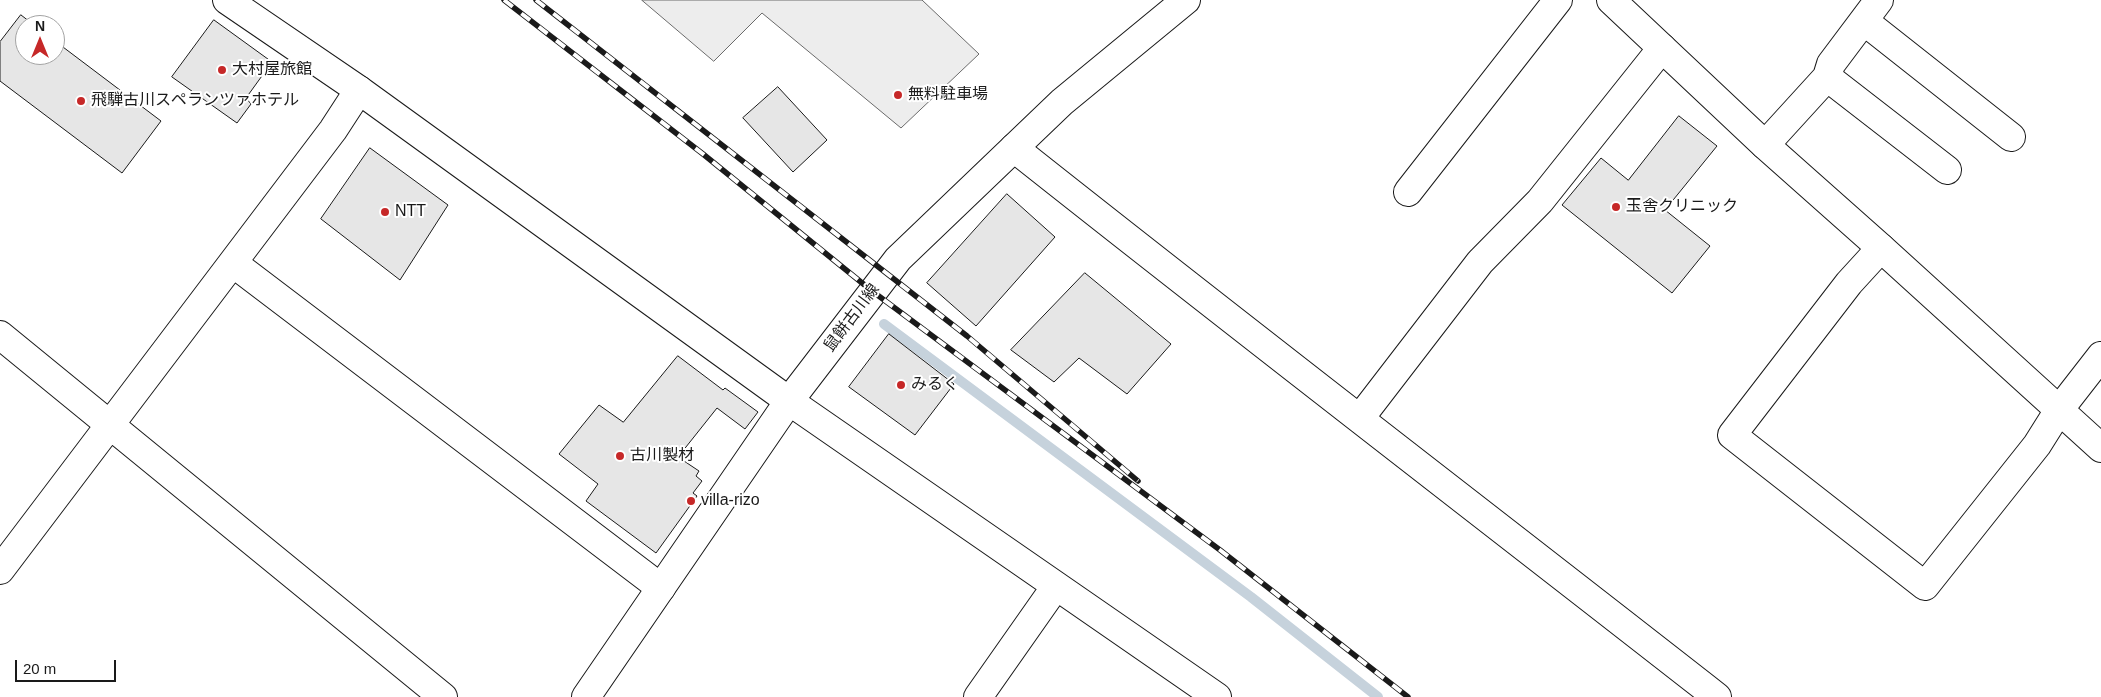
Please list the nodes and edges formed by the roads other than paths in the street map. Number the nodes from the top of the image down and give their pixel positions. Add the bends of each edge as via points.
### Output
1 (227, 0) edge
2 (1186, 0) edge
3 (1558, 0) edge
4 (1611, 0) edge
5 (1872, 11) edge
6 (1662, 48) junction
7 (1827, 77) junction
8 (358, 90) junction
9 (2011, 137) dead end
10 (1765, 145) junction
11 (1014, 148) junction
12 (1947, 170) dead end
13 (1408, 192) dead end
14 (1881, 248) junction
15 (233, 263) junction
16 (0, 335) edge
17 (2101, 356) edge
18 (789, 401) junction
19 (2059, 410) junction
20 (1360, 418) junction
21 (110, 426) junction
22 (2101, 448) edge
23 (0, 570) edge
24 (1056, 586) junction
25 (661, 588) junction
26 (443, 697) edge
27 (586, 697) edge
28 (978, 697) edge
29 (1217, 697) edge
30 (1717, 697) edge

1 - 8 street
2 - 11 street, 鼠餅古川線 via 1062,102
3 - 13 street
4 - 6 street
5 - 7 street via 1831,64
5 - 9 street
6 - 10 street
6 - 20 street via 1540,201 1480,262
7 - 10 street
7 - 12 street
8 - 15 street via 333,130
8 - 18 street
10 - 14 street
11 - 18 street, 鼠餅古川線 via 898,259
11 - 20 street
14 - 19 street
14 - 19 street via 1849,283 1732,435 1925,586 2037,445
15 - 21 street
15 - 25 street
16 - 21 street
17 - 19 street
18 - 24 street
18 - 25 street, 鼠餅古川線
19 - 22 street
20 - 30 street
21 - 23 street
21 - 26 street
24 - 28 street
24 - 29 street
25 - 27 street, 鼠餅古川線

